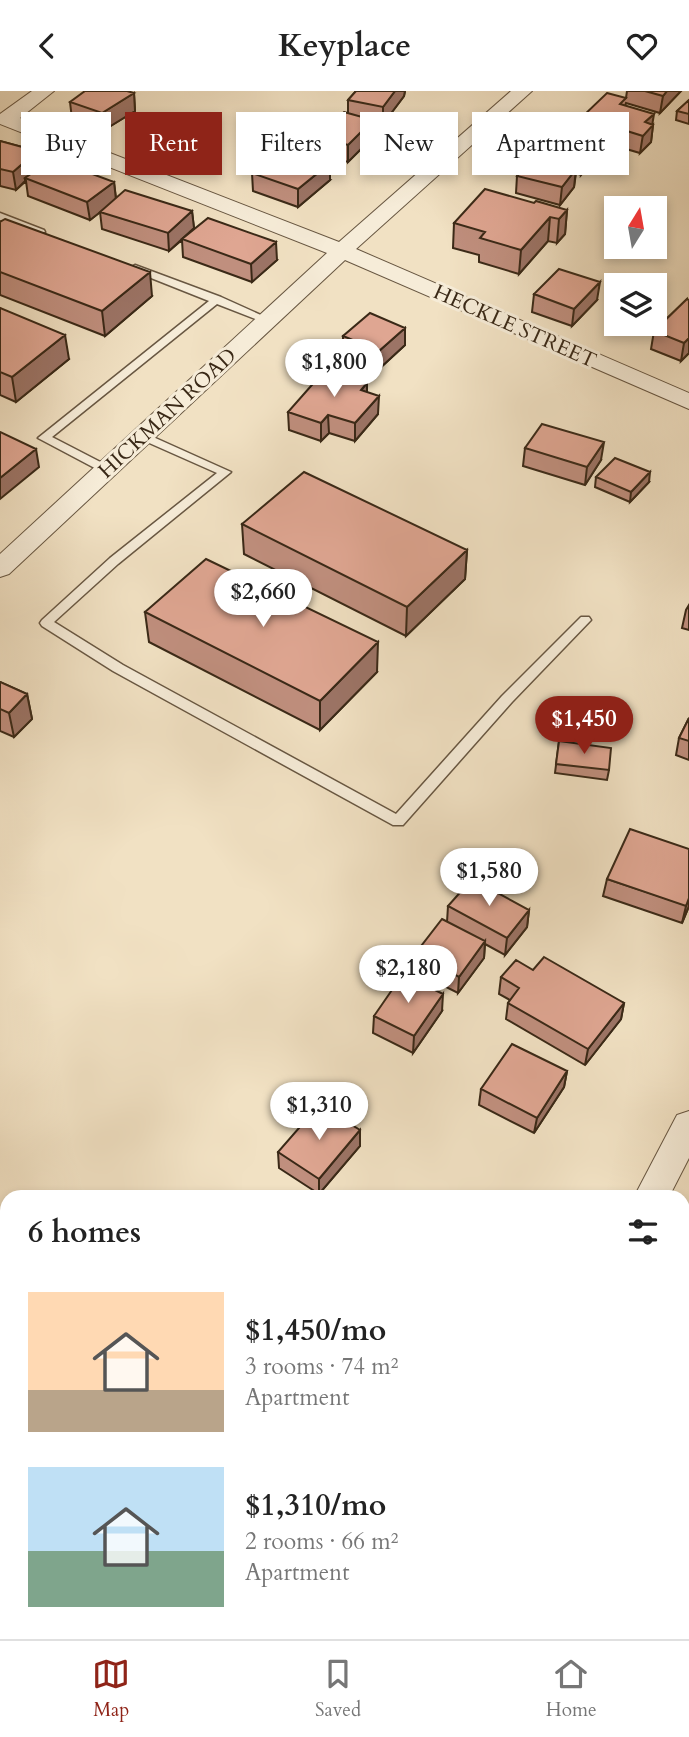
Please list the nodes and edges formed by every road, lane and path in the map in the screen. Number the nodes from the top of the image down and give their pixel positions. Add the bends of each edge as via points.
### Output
1 (44, 91) edge
2 (522, 91) edge
3 (0, 216) edge
4 (51, 236) edge
5 (342, 250) junction
6 (127, 265) edge
7 (217, 299) junction
8 (267, 320) junction
9 (689, 402) edge
10 (142, 436) junction
11 (106, 470) junction
12 (0, 568) edge
13 (584, 620) dead end
14 (689, 1125) edge
15 (655, 1190) edge

1 - 5 street, HECKLE STREET via 6,119
2 - 5 street, HICKMAN ROAD
3 - 4 lane
5 - 8 street, HICKMAN ROAD
5 - 9 street, HECKLE STREET
6 - 7 lane
7 - 8 lane
7 - 11 lane via 44,438
8 - 10 street, HICKMAN ROAD
10 - 11 street, HICKMAN ROAD
10 - 13 lane via 225,472 114,561 46,623 277,757 398,821
11 - 12 street, HICKMAN ROAD
14 - 15 street

